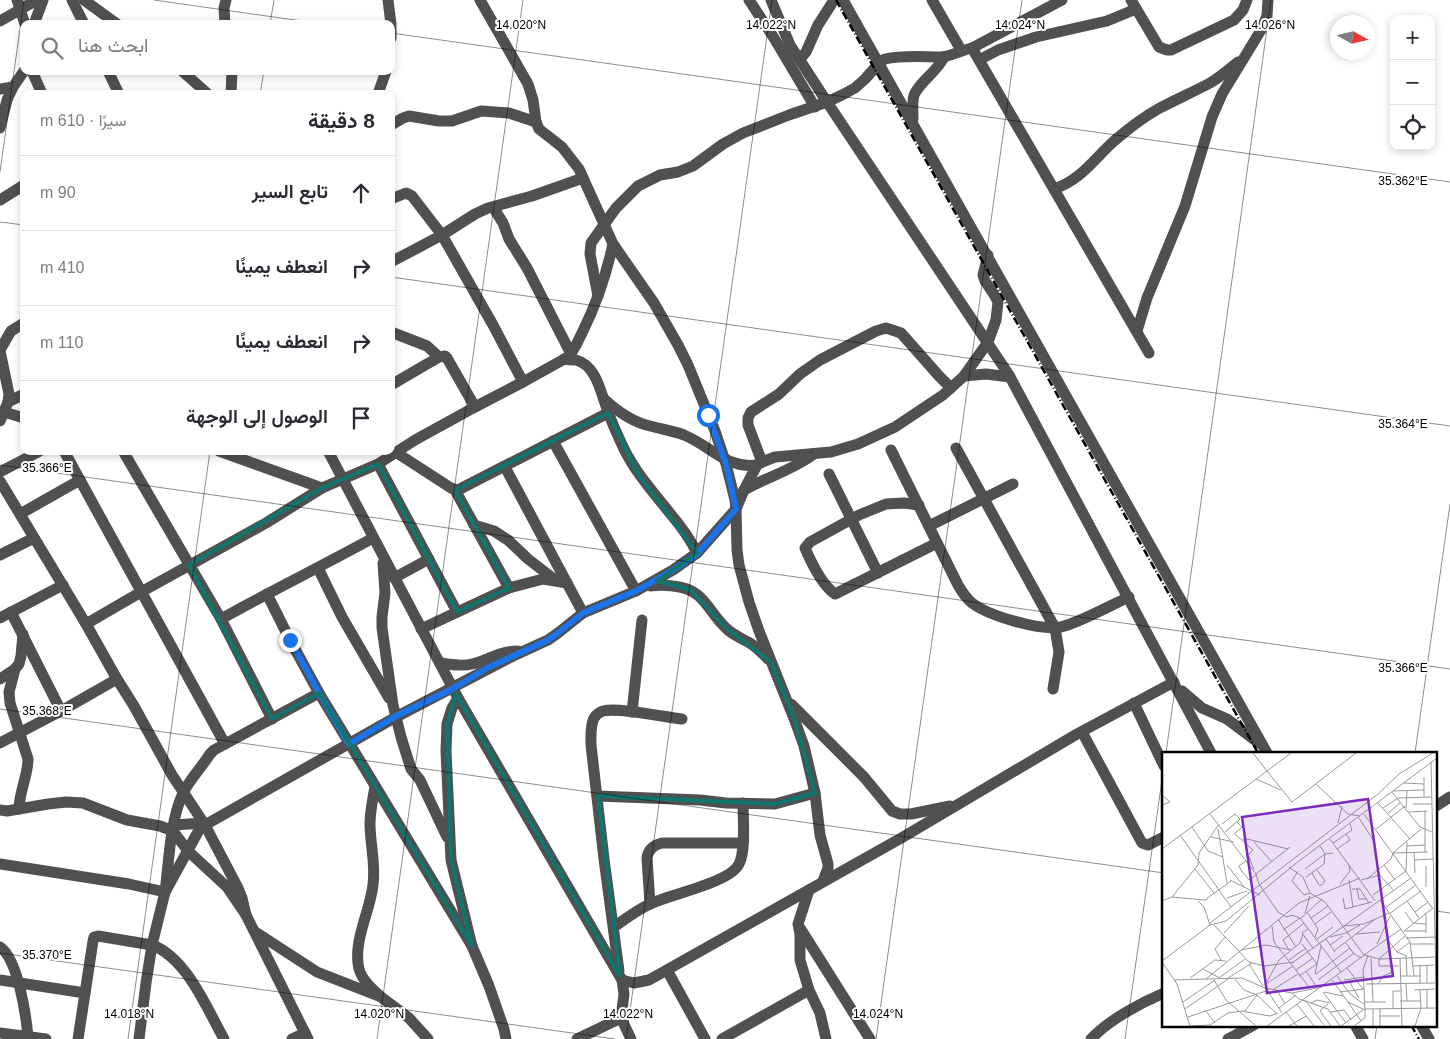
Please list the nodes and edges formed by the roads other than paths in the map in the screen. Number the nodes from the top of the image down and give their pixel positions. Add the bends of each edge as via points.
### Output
1 (37, 0) edge
2 (43, 0) edge
3 (72, 0) edge
4 (84, 0) edge
5 (226, 0) edge
6 (388, 0) edge
7 (480, 0) edge
8 (749, 0) edge
9 (771, 0) edge
10 (834, 0) edge
11 (843, 0) edge
12 (932, 0) edge
13 (1062, 0) edge
14 (1248, 0) edge
15 (1268, 0) edge
16 (1133, 4) edge
17 (19, 5) edge
18 (24, 20) edge
19 (36, 20) edge
20 (82, 20) edge
21 (112, 20) edge
22 (225, 20) edge
23 (390, 20) edge
24 (0, 22) edge
25 (966, 49) junction
26 (1245, 56) junction
27 (944, 57) junction
28 (800, 59) junction
29 (979, 60) junction
30 (879, 64) junction
31 (21, 75) edge
32 (34, 75) edge
33 (110, 75) edge
34 (187, 75) edge
35 (232, 75) edge
36 (385, 75) edge
37 (13, 87) junction
38 (0, 88) edge
39 (40, 90) edge
40 (117, 90) edge
41 (203, 90) edge
42 (231, 90) edge
43 (379, 90) edge
44 (827, 102) junction
45 (815, 107) junction
46 (395, 122) edge
47 (536, 122) junction
48 (912, 122) junction
49 (0, 128) edge
50 (583, 178) junction
51 (20, 188) edge
52 (1054, 189) junction
53 (395, 197) edge
54 (0, 200) edge
55 (493, 207) junction
56 (603, 225) junction
57 (442, 235) junction
58 (613, 244) junction
59 (988, 255) junction
60 (395, 259) edge
61 (598, 297) junction
62 (20, 325) edge
63 (1137, 331) junction
64 (395, 334) edge
65 (988, 342) junction
66 (0, 350) edge
67 (1149, 353) dead end
68 (440, 357) junction
69 (568, 357) junction
70 (964, 376) junction
71 (1010, 378) junction
72 (395, 382) edge
73 (523, 382) junction
74 (951, 388) junction
75 (20, 398) edge
76 (604, 399) junction
77 (475, 407) junction
78 (4, 412) edge
79 (608, 414) junction
80 (20, 417) edge
81 (553, 442) junction
82 (956, 448) dead end
83 (891, 450) dead end
84 (397, 453) joint
85 (814, 454) junction
86 (32, 455) edge
87 (66, 455) edge
88 (125, 455) edge
89 (230, 455) edge
90 (330, 455) edge
91 (394, 455) edge
92 (725, 459) junction
93 (378, 464) junction
94 (760, 464) junction
95 (505, 467) junction
96 (0, 472) edge
97 (829, 474) dead end
98 (80, 480) junction
99 (343, 480) junction
100 (0, 481) edge
101 (1013, 484) dead end
102 (322, 488) junction
103 (455, 490) junction
104 (744, 490) junction
105 (984, 499) junction
106 (918, 505) junction
107 (736, 509) junction
108 (20, 514) junction
109 (851, 519) junction
110 (474, 525) junction
111 (929, 526) junction
112 (34, 538) junction
113 (373, 538) junction
114 (937, 543) junction
115 (697, 554) junction
116 (0, 555) edge
117 (383, 556) junction
118 (429, 559) junction
119 (189, 565) junction
120 (318, 568) junction
121 (878, 573) junction
122 (394, 578) junction
123 (561, 582) junction
124 (63, 585) junction
125 (508, 588) junction
126 (640, 589) junction
127 (141, 592) junction
128 (267, 594) junction
129 (1128, 596) junction
130 (11, 612) junction
131 (457, 612) junction
132 (583, 613) junction
133 (0, 618) edge
134 (221, 619) junction
135 (642, 620) dead end
136 (86, 624) junction
137 (1055, 628) junction
138 (421, 629) junction
139 (23, 634) junction
140 (524, 651) junction
141 (771, 662) junction
142 (440, 663) junction
143 (15, 669) junction
144 (0, 679) edge
145 (116, 679) junction
146 (1175, 684) junction
147 (1053, 689) dead end
148 (319, 693) junction
149 (456, 693) junction
150 (786, 700) junction
151 (1134, 703) junction
152 (393, 705) junction
153 (61, 711) junction
154 (632, 712) junction
155 (396, 716) junction
156 (272, 719) junction
157 (682, 719) dead end
158 (1082, 732) junction
159 (19, 734) junction
160 (0, 743) edge
161 (225, 744) junction
162 (349, 744) junction
163 (1267, 751) edge
164 (1210, 752) edge
165 (1162, 762) edge
166 (375, 786) junction
167 (184, 792) junction
168 (815, 793) junction
169 (598, 796) junction
170 (1450, 797) edge
171 (743, 803) junction
172 (959, 804) junction
173 (1438, 805) edge
174 (19, 809) junction
175 (0, 810) edge
176 (204, 824) junction
177 (173, 828) junction
178 (1162, 838) edge
179 (449, 842) junction
180 (743, 843) junction
181 (188, 851) junction
182 (0, 864) edge
183 (823, 881) junction
184 (809, 890) junction
185 (166, 892) junction
186 (650, 904) junction
187 (246, 916) junction
188 (798, 924) junction
189 (614, 926) junction
190 (256, 932) junction
191 (152, 945) junction
192 (472, 946) junction
193 (0, 947) edge
194 (668, 970) junction
195 (621, 978) junction
196 (0, 980) edge
197 (18, 982) junction
198 (809, 990) junction
199 (85, 993) junction
200 (1162, 994) edge
201 (382, 997) junction
202 (621, 1018) junction
203 (1252, 1026) edge
204 (1356, 1026) edge
205 (1422, 1026) edge
206 (0, 1033) edge
207 (28, 1036) junction
208 (306, 1036) edge
209 (46, 1039) edge
210 (78, 1039) edge
211 (139, 1039) edge
212 (224, 1039) edge
213 (292, 1039) edge
214 (428, 1039) edge
215 (506, 1039) edge
216 (577, 1039) edge
217 (632, 1039) edge
218 (705, 1039) edge
219 (722, 1039) edge
220 (826, 1039) edge
221 (870, 1039) edge
222 (1091, 1039) edge
223 (1228, 1039) edge
224 (1363, 1039) edge
225 (1429, 1039) edge

1 - 17 street
2 - 19 street
3 - 20 street
4 - 21 street
5 - 22 street
6 - 23 street
7 - 47 street via 528,84
8 - 45 street
9 - 28 street via 790,45
10 - 28 street
11 - 30 street
12 - 25 street
13 - 25 street
14 - 16 street via 1234,20 1172,50 1159,47
15 - 26 street via 1267,16
16 - 29 street via 1106,21 1036,37
17 - 18 street
17 - 24 street
25 - 27 street
25 - 29 street
26 - 52 street via 1216,79 1136,124 1113,141 1075,179
26 - 63 street via 1212,117 1186,206 1147,298
27 - 30 street via 888,58
27 - 48 street via 914,95
28 - 44 street
29 - 52 street
30 - 44 street via 854,88
30 - 48 street
31 - 37 street
32 - 39 street
33 - 40 street
34 - 41 street
35 - 42 street
36 - 43 street
37 - 38 street
37 - 49 street
44 - 45 street
44 - 65 street
45 - 56 street via 743,133 683,171 644,182
46 - 47 street via 409,116 452,120 482,112 509,113
47 - 50 street via 539,130 566,152
48 - 59 street
50 - 55 street
50 - 56 street
51 - 54 street
52 - 63 street
53 - 57 street via 406,193 412,196
55 - 57 street via 475,214
55 - 69 street via 527,268
56 - 58 street
56 - 61 street via 590,246
57 - 60 street
57 - 73 street
58 - 61 street
58 - 92 street via 654,303 678,345
59 - 65 street via 984,279 998,302
59 - 163 street
61 - 69 street
62 - 66 street via 11,331
63 - 67 street
64 - 68 street via 426,346
65 - 70 street
65 - 71 street
66 - 78 street via 9,394
68 - 72 street
68 - 77 street via 447,358
69 - 73 street
69 - 76 street via 588,368
70 - 71 street via 986,374
70 - 74 street
71 - 129 street
73 - 77 street
74 - 85 street via 895,426 858,444
74 - 94 street via 901,333 881,329 820,360 751,412 748,425
75 - 78 street
76 - 79 street
76 - 92 street via 628,418 682,434
77 - 84 street
78 - 80 street
79 - 81 street
79 - 115 street via 638,474 693,543
81 - 95 street
81 - 126 street
82 - 105 street
83 - 106 street
84 - 103 street
85 - 94 street via 775,457
85 - 104 street
86 - 96 street
87 - 98 street
88 - 119 street
89 - 102 street
90 - 99 street
91 - 93 street
92 - 94 street via 738,465
92 - 107 street
93 - 99 street
93 - 118 street
94 - 104 street
95 - 103 street
95 - 123 street
97 - 109 street
98 - 108 street
98 - 127 street
99 - 102 street
99 - 113 street
100 - 108 street
101 - 105 street
102 - 119 street
103 - 110 street
104 - 107 street
105 - 111 street
105 - 137 street
106 - 109 street via 886,504
106 - 111 street
107 - 115 street
107 - 141 street via 739,565
108 - 112 street
109 - 121 street
109 - 121 street via 804,548 812,565 835,594
110 - 123 street via 494,531 508,540 528,560
110 - 125 street
111 - 114 street
112 - 116 street
112 - 124 street
113 - 117 street
113 - 120 street
114 - 121 street
114 - 137 street via 963,594 972,603 1003,618
115 - 126 street
117 - 122 street
117 - 152 street via 385,593 382,628
118 - 122 street
118 - 131 street
119 - 127 street
119 - 134 street
120 - 128 street
120 - 152 street
122 - 138 street
123 - 125 street via 542,579
123 - 132 street
124 - 130 street
124 - 136 street
125 - 131 street
126 - 132 street
126 - 141 street via 660,585 691,590 726,628 749,642
127 - 136 street
127 - 161 street
128 - 134 street
128 - 148 street
129 - 137 street
129 - 146 street
130 - 133 street
130 - 139 street
131 - 138 street
132 - 140 street via 553,637
134 - 156 street
135 - 154 street
136 - 145 street
137 - 147 street via 1059,652
138 - 142 street
139 - 143 street via 21,656
139 - 153 street
140 - 142 street via 504,652 470,665
140 - 149 street via 487,668
141 - 150 street
142 - 149 street
143 - 144 street
143 - 159 street via 9,698
145 - 153 street
145 - 167 street
146 - 151 street
146 - 163 street via 1202,708 1226,719
146 - 164 street
148 - 156 street
148 - 162 street
149 - 155 street
149 - 179 street via 447,724
149 - 195 street
150 - 168 street via 804,746
150 - 172 street via 864,777 889,809 903,815
151 - 158 street
151 - 165 street
152 - 155 street
153 - 159 street
154 - 157 street
154 - 169 street via 604,711 594,718 591,745
155 - 162 street
155 - 179 street via 411,769 420,780
156 - 161 street
158 - 172 street
158 - 178 street via 1142,843 1148,845
159 - 160 street
159 - 174 street via 28,759
161 - 167 street via 210,754
162 - 166 street
162 - 176 street
166 - 192 street
166 - 201 street via 370,825 373,885 360,936 358,966 364,980
167 - 176 street
167 - 177 street
168 - 171 street via 775,804
168 - 183 street via 828,864
169 - 171 street
169 - 189 street
170 - 173 street
171 - 180 street
172 - 183 street
174 - 175 street
174 - 177 street via 66,802 83,803 128,820
176 - 177 street
176 - 181 street
176 - 187 street via 238,888
177 - 181 street
177 - 185 street
179 - 192 street
180 - 186 street via 740,862 730,874
180 - 186 street via 662,843 652,847 647,858
181 - 185 street
181 - 187 street via 227,888
182 - 185 street
183 - 184 street
184 - 188 street
184 - 194 street
185 - 191 street
186 - 189 street
187 - 190 street
188 - 198 street via 800,960
188 - 221 street
189 - 195 street
190 - 201 street via 317,972
190 - 208 street
191 - 199 street via 94,937
191 - 211 street
191 - 212 street via 178,964 201,996
192 - 215 street
193 - 197 street via 10,959
194 - 195 street via 640,983
194 - 218 street
195 - 202 street via 624,994
196 - 197 street
197 - 199 street
197 - 207 street
198 - 219 street
198 - 220 street via 820,1013
199 - 210 street
200 - 222 street via 1107,1024
201 - 214 street via 409,1018
202 - 216 street
202 - 217 street
203 - 223 street
204 - 224 street
205 - 225 street
206 - 207 street
207 - 209 street
208 - 213 street

